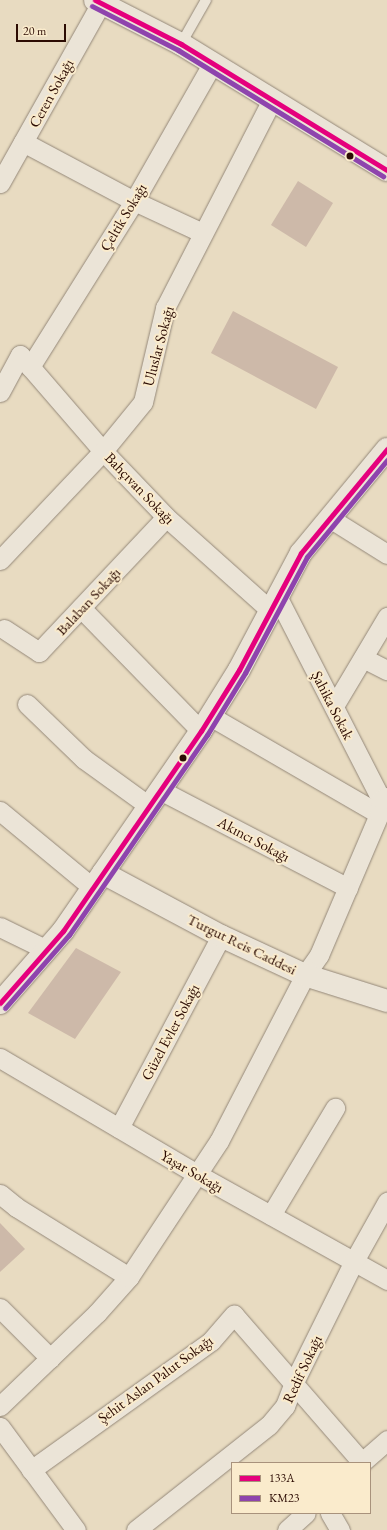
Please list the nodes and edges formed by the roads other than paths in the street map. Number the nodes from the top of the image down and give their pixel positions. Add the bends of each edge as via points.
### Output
1 (206, 0) edge
2 (110, 4) edge
3 (181, 44) junction
4 (212, 64) junction
5 (272, 100) junction
6 (23, 142) junction
7 (387, 170) edge
8 (0, 183) edge
9 (134, 201) junction
10 (204, 233) junction
11 (25, 361) junction
12 (0, 392) edge
13 (387, 449) edge
14 (103, 451) junction
15 (166, 517) junction
16 (331, 519) junction
17 (387, 554) edge
18 (0, 560) edge
19 (274, 604) junction
20 (81, 608) junction
21 (387, 618) edge
22 (1, 627) edge
23 (363, 658) junction
24 (387, 670) edge
25 (27, 704) dead end
26 (334, 706) junction
27 (205, 723) junction
28 (155, 798) junction
29 (384, 805) edge
30 (0, 811) edge
31 (98, 880) junction
32 (348, 888) junction
33 (0, 927) edge
34 (221, 936) junction
35 (47, 950) junction
36 (305, 975) junction
37 (387, 1001) edge
38 (0, 1003) edge
39 (0, 1058) edge
40 (335, 1108) dead end
41 (118, 1128) junction
42 (195, 1173) junction
43 (0, 1194) edge
44 (387, 1202) edge
45 (272, 1216) junction
46 (354, 1261) junction
47 (129, 1277) junction
48 (387, 1280) edge
49 (0, 1308) edge
50 (50, 1358) junction
51 (294, 1382) junction
52 (3, 1398) edge
53 (0, 1427) edge
54 (387, 1440) edge
55 (361, 1462) edge
56 (363, 1462) edge
57 (31, 1470) junction
58 (305, 1514) edge
59 (331, 1514) edge
60 (76, 1530) edge
61 (136, 1530) edge
62 (287, 1530) edge
63 (340, 1530) edge

1 - 3 lane
2 - 3 street
2 - 6 street, Ceren Sokağı
3 - 4 street
4 - 5 street
4 - 9 street, Çeltik Sokağı
5 - 7 street
5 - 10 street, Uluslar Sokağı
6 - 8 street, Ceren Sokağı
6 - 9 street
9 - 10 street
9 - 11 street, Çeltik Sokağı
10 - 14 street, Uluslar Sokağı via 165,308 143,402
11 - 12 street, Çeltik Sokağı
11 - 14 street, Bahçıvan Sokağı
13 - 16 street
14 - 15 street, Bahçıvan Sokağı
14 - 18 street, Uluslar Sokağı
15 - 19 street, Bahçıvan Sokağı
15 - 20 street, Balaban Sokağı
16 - 17 street
16 - 19 street via 301,553
19 - 26 street, Şahika Sokak
19 - 27 street via 240,670
20 - 22 street, Balaban Sokağı via 39,652
20 - 27 street
21 - 23 street
23 - 24 street
23 - 26 street
25 - 28 street, Akıncı Sokağı via 84,759
26 - 29 street, Şahika Sokak
27 - 28 street
27 - 29 street
28 - 31 street
28 - 32 street, Akıncı Sokağı
29 - 32 street
30 - 31 street
31 - 34 street, Turgut Reis Caddesi
31 - 35 street
32 - 36 street via 319,955
33 - 35 street
34 - 36 street, Turgut Reis Caddesi
34 - 41 street, Güzel Evler Sokağı
35 - 38 street
36 - 37 street, Turgut Reis Caddesi
36 - 42 street via 218,1141
39 - 41 street, Yaşar Sokağı
40 - 45 street
41 - 42 street, Yaşar Sokağı
42 - 45 street, Yaşar Sokağı
42 - 47 street
43 - 47 street via 16,1207
44 - 46 street, Redif Sokağı
45 - 46 street, Yaşar Sokağı
46 - 48 street, Yaşar Sokağı
46 - 51 street, Redif Sokağı
47 - 50 street via 97,1313
49 - 50 street
50 - 52 street
51 - 55 street, Şehit Aslan Palut Sokağı
51 - 57 street, Şehit Aslan Palut Sokağı via 234,1315 211,1341
51 - 61 street, Redif Sokağı via 285,1406 269,1425
53 - 57 street
54 - 56 street
57 - 60 street
58 - 62 street
59 - 63 street

